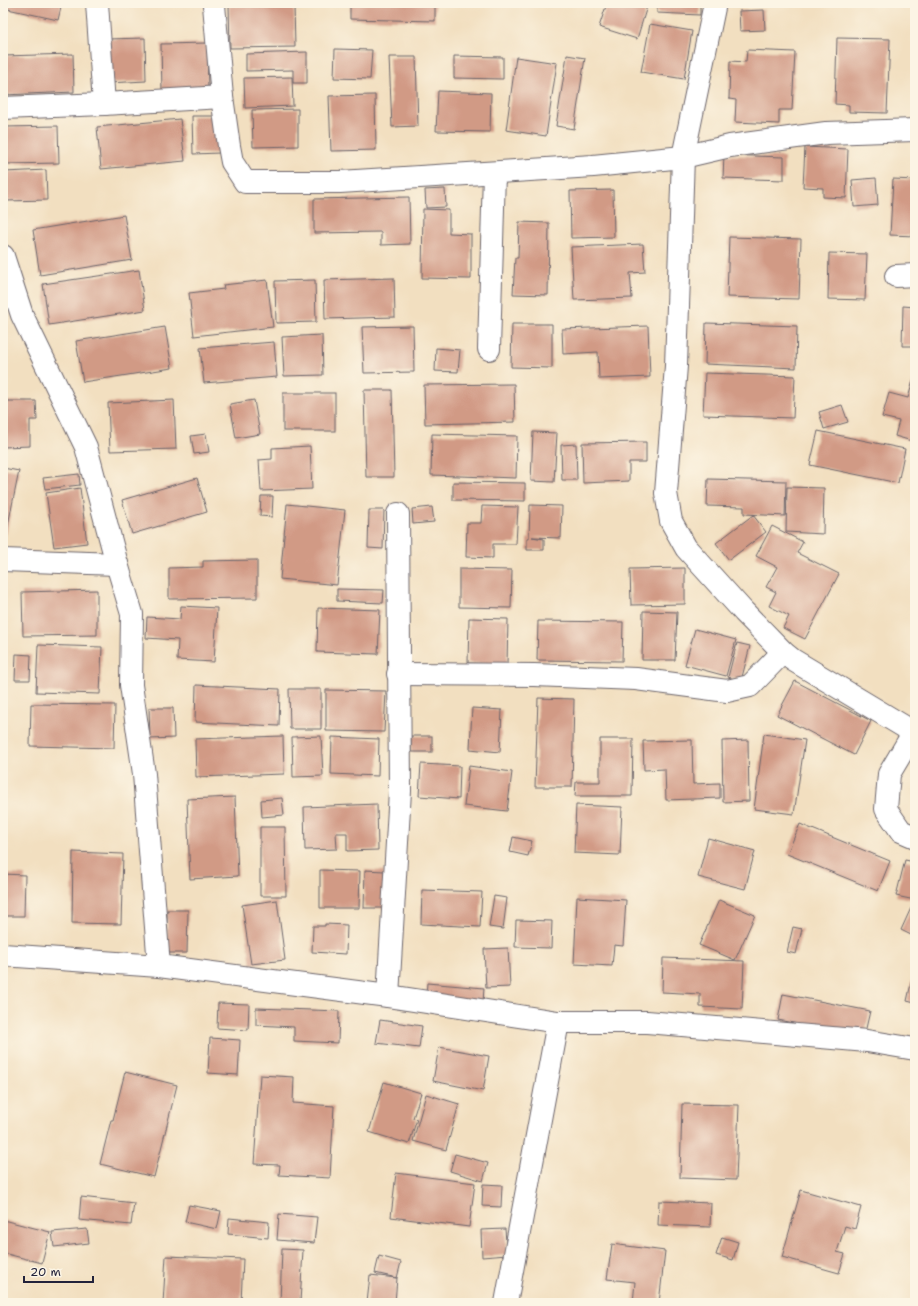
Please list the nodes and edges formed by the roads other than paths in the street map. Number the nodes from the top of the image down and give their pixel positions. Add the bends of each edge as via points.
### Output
1 (97, 3) edge
2 (715, 3) edge
3 (214, 5) dead end
4 (222, 97) junction
5 (104, 104) junction
6 (3, 108) edge
7 (915, 130) edge
8 (683, 157) junction
9 (494, 173) junction
10 (3, 256) edge
11 (489, 349) dead end
12 (398, 514) dead end
13 (3, 560) edge
14 (117, 564) junction
15 (783, 652) junction
16 (398, 674) junction
17 (914, 731) edge
18 (915, 838) edge
19 (3, 955) edge
20 (159, 966) junction
21 (388, 996) junction
22 (558, 1022) junction
23 (915, 1049) edge
24 (506, 1303) edge

1 - 5 street
2 - 8 street
3 - 4 street
4 - 5 street
4 - 9 street via 232,162 245,182 340,182
5 - 6 street
7 - 8 street via 826,133 730,146
8 - 9 street
8 - 15 street via 676,366 666,493 671,521 686,548
9 - 11 street
10 - 14 street via 22,315 86,447
12 - 16 street
13 - 14 street
14 - 20 street via 132,614 131,685 144,774
15 - 16 street via 750,686 726,691 636,679
15 - 17 street
16 - 21 street via 400,791
17 - 18 street via 889,774 886,809 901,831
19 - 20 street
20 - 21 street
21 - 22 street
22 - 23 street via 647,1022 866,1041
22 - 24 street

